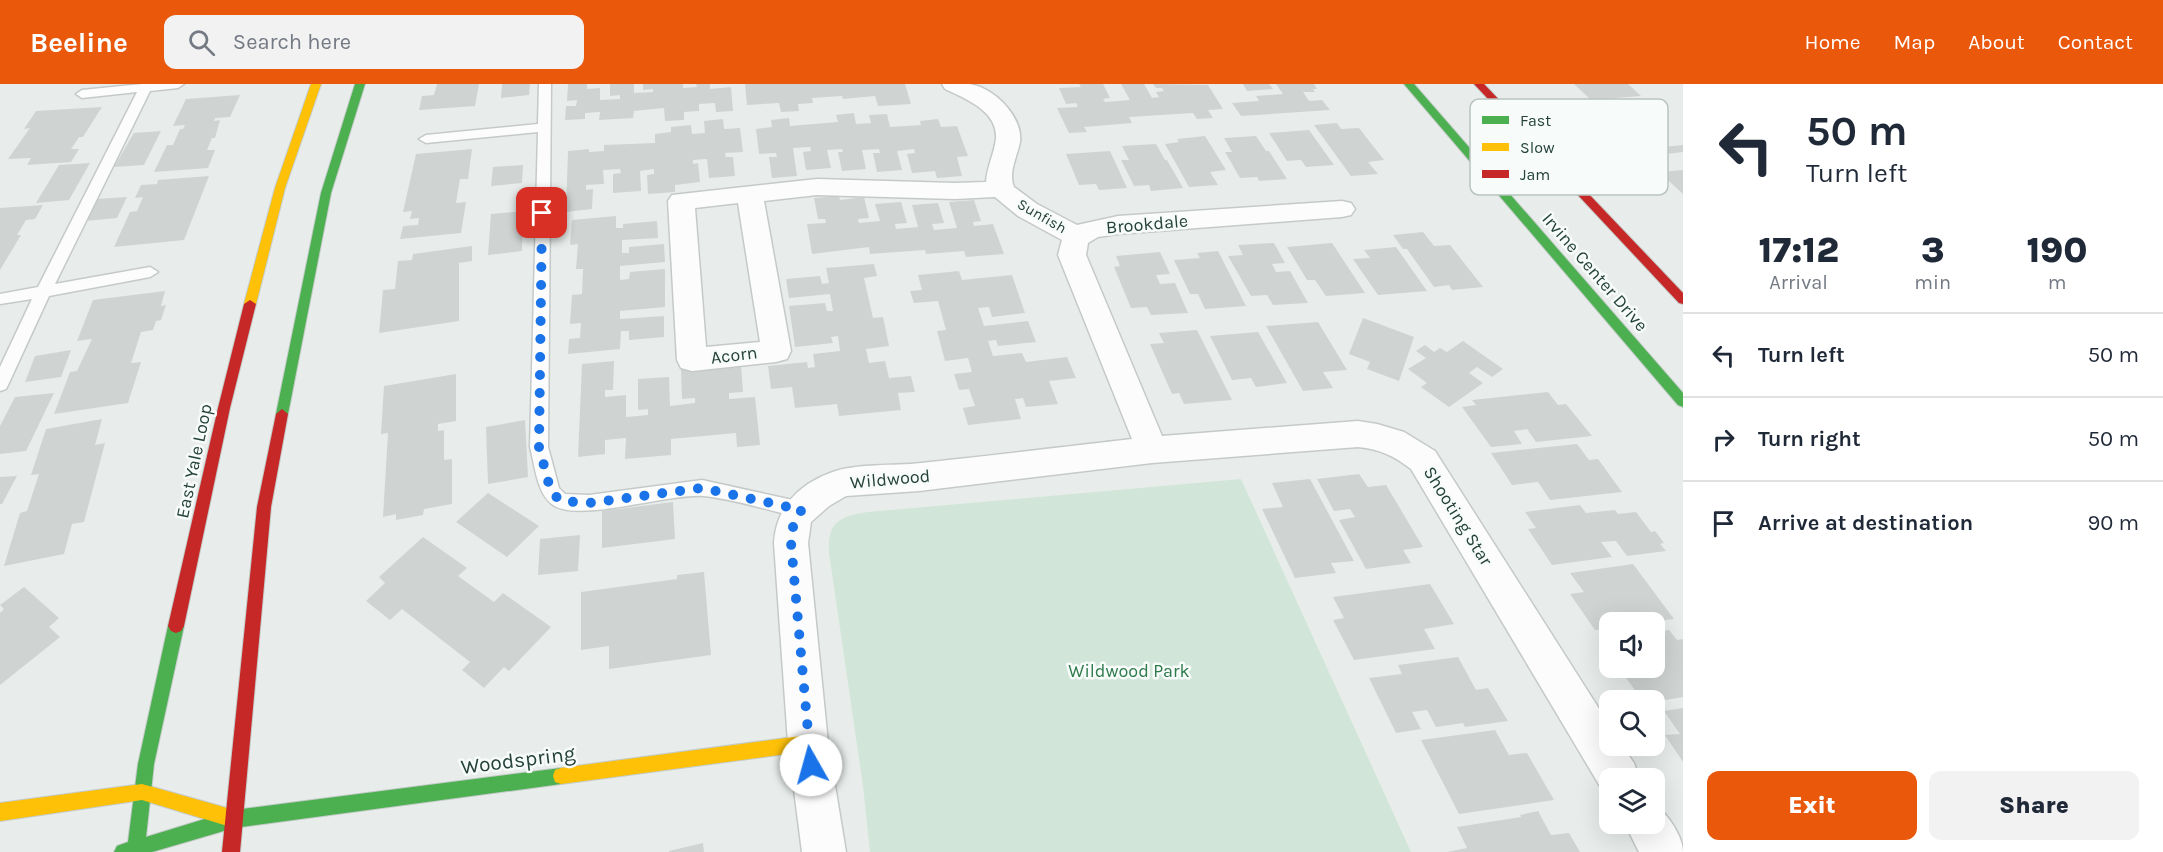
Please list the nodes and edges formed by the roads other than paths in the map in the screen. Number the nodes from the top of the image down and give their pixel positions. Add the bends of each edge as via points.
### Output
1 (178, 84) edge
2 (316, 84) edge
3 (360, 84) edge
4 (545, 84) edge
5 (953, 84) edge
6 (1002, 84) edge
7 (1409, 84) edge
8 (1479, 84) edge
9 (146, 87) junction
10 (82, 94) dead end
11 (979, 97) junction
12 (1493, 99) edge
13 (543, 127) junction
14 (426, 139) dead end
15 (1470, 155) edge
16 (1001, 189) junction
17 (750, 195) junction
18 (1505, 195) edge
19 (1584, 195) edge
20 (1342, 209) dead end
21 (1077, 236) junction
22 (150, 272) dead end
23 (43, 292) junction
24 (0, 300) edge
25 (1683, 300) edge
26 (0, 385) edge
27 (1683, 402) edge
28 (1152, 450) junction
29 (802, 510) junction
30 (808, 743) junction
31 (1613, 768) edge
32 (142, 792) junction
33 (0, 812) edge
34 (234, 819) junction
35 (1652, 834) edge
36 (131, 851) edge
37 (231, 852) edge
38 (824, 852) edge
39 (1664, 852) edge

1 - 9 lane
2 - 32 main road, East Yale Loop via 280,188 224,408
3 - 34 main road via 326,193 264,507
4 - 13 lane
5 - 11 street, Sunfish
6 - 11 street
7 - 15 main road, Irvine Center Drive
8 - 12 main road
9 - 10 lane
9 - 23 lane
11 - 16 street, Sunfish via 998,111 1008,129 1008,150 997,175
13 - 14 lane
13 - 29 lane via 539,447 551,492 561,501 589,503 702,488
16 - 17 street, Acorn via 817,187
16 - 21 street, Sunfish
17 - 17 street, Acorn via 681,201 692,360 776,351
18 - 27 main road, Irvine Center Drive
19 - 25 main road
20 - 21 street, Brookdale via 1118,225
21 - 28 street via 1072,255
22 - 23 lane
23 - 24 lane
23 - 26 lane
28 - 29 street, Wildwood via 840,483
28 - 31 street, Shooting Star via 1358,434 1382,435 1402,444 1423,460
29 - 30 street, Wildwood via 792,527 791,543
30 - 34 main road, Woodspring
30 - 38 street, Wildwood
32 - 33 main road, Woodspring
32 - 34 main road, Woodspring
32 - 36 main road, East Yale Loop
34 - 36 main road, Woodspring
34 - 37 main road
35 - 39 street

